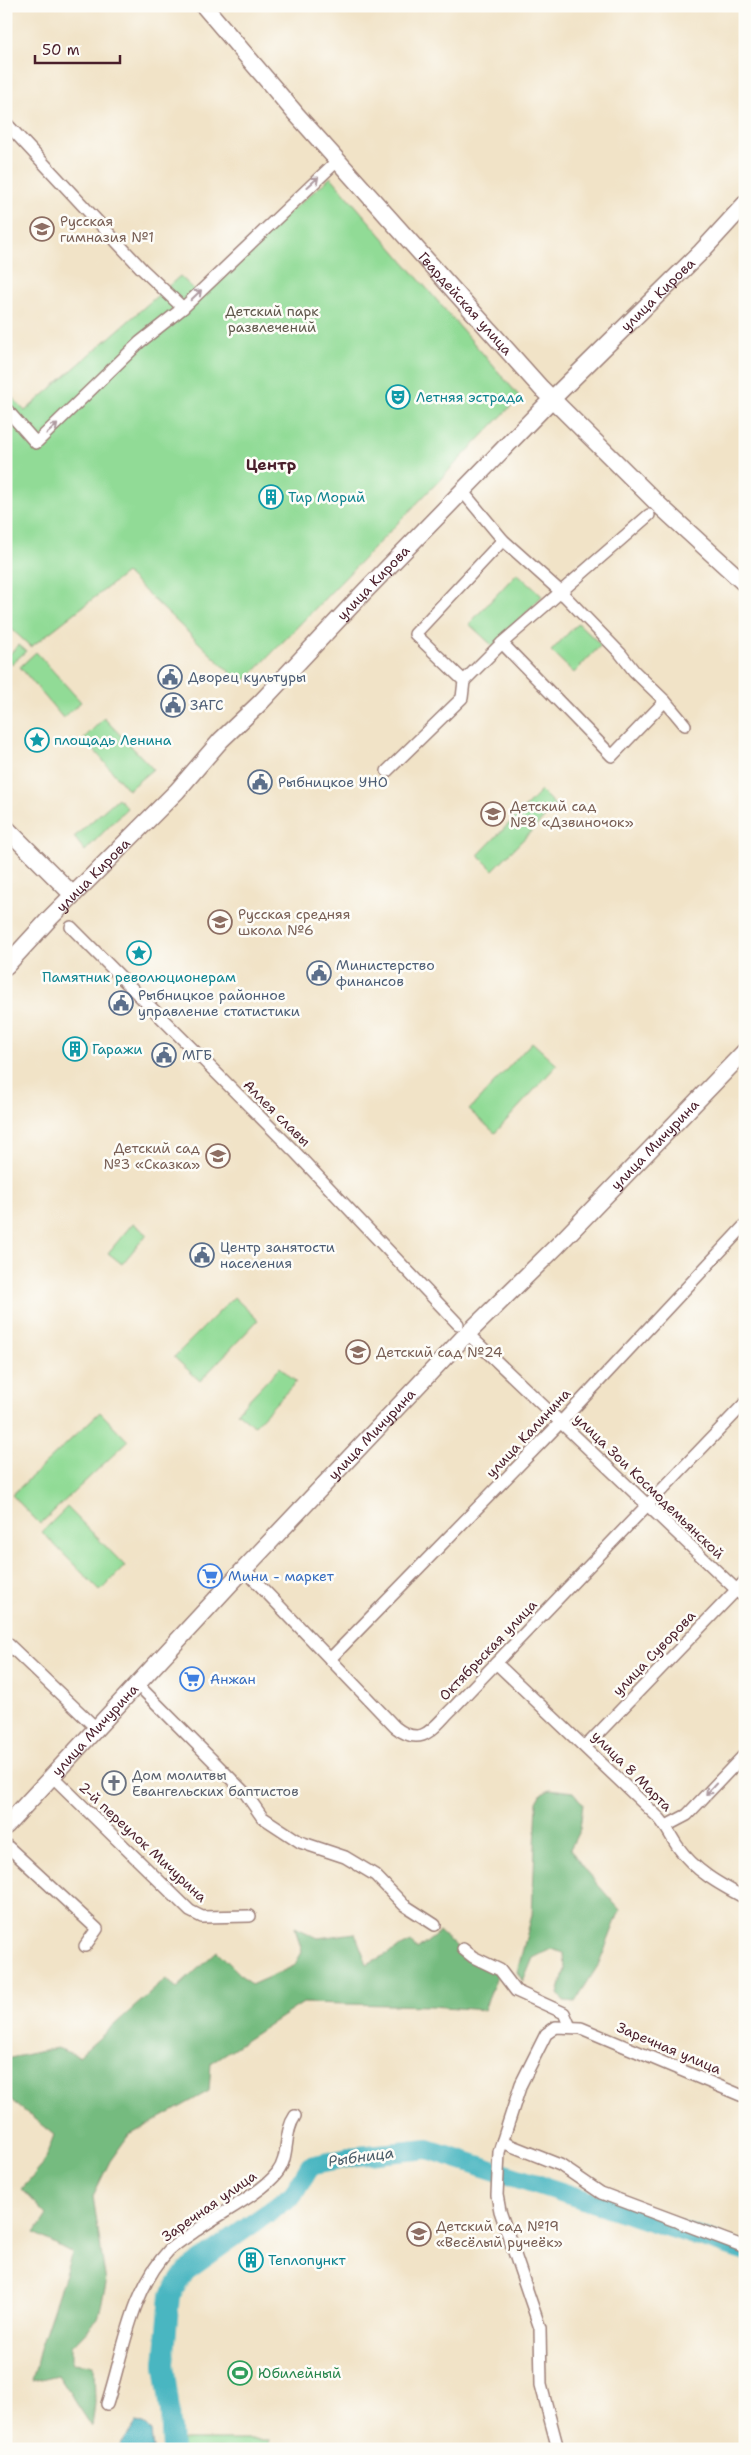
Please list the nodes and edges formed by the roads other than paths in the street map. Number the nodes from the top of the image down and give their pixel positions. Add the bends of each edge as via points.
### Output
1 (204, 6) edge
2 (6, 123) edge
3 (338, 160) junction
4 (745, 204) edge
5 (183, 308) junction
6 (552, 399) junction
7 (6, 409) edge
8 (463, 492) junction
9 (649, 515) dead end
10 (504, 540) junction
11 (745, 584) edge
12 (561, 592) junction
13 (502, 643) junction
14 (464, 681) junction
15 (665, 701) junction
16 (685, 725) dead end
17 (388, 771) dead end
18 (6, 828) edge
19 (73, 895) junction
20 (71, 927) dead end
21 (6, 966) edge
22 (745, 1051) edge
23 (745, 1225) edge
24 (463, 1329) junction
25 (745, 1403) edge
26 (561, 1422) junction
27 (648, 1506) junction
28 (245, 1570) junction
29 (745, 1581) edge
30 (736, 1590) junction
31 (745, 1598) edge
32 (6, 1642) edge
33 (330, 1659) junction
34 (496, 1663) junction
35 (138, 1685) junction
36 (96, 1729) junction
37 (586, 1746) junction
38 (745, 1754) edge
39 (52, 1776) junction
40 (6, 1826) edge
41 (666, 1826) junction
42 (6, 1845) edge
43 (745, 1898) edge
44 (250, 1916) dead end
45 (435, 1925) dead end
46 (85, 1946) dead end
47 (463, 1949) dead end
48 (575, 2028) junction
49 (745, 2097) edge
50 (295, 2116) dead end
51 (500, 2147) junction
52 (745, 2247) edge
53 (107, 2404) dead end
54 (558, 2449) edge

1 - 3 street, Гвардейская улица
2 - 5 street via 142,270
5 -> 3 street
3 - 6 street, Гвардейская улица
4 - 6 street, улица Кирова
7 -> 5 street via 36,443 140,342
6 - 8 street, улица Кирова
6 - 11 street, Гвардейская улица
8 - 10 street
8 - 19 street, улица Кирова
9 - 12 street
10 - 12 street
10 - 14 street via 415,634
12 - 13 street
12 - 15 street
13 - 14 street
13 - 15 street via 612,756
14 - 17 street via 462,698
15 - 16 street
18 - 19 street
19 - 21 street, улица Кирова
20 - 24 street, Аллея славы via 294,1151
22 - 24 street, улица Мичурина via 556,1246
23 - 26 street, улица Калинина
24 - 26 street, улица Зои Космодемьянской
24 - 28 street, улица Мичурина
25 - 27 street, Октябрьская улица
26 - 27 street, улица Зои Космодемьянской
26 - 33 street, улица Калинина
27 - 30 street, улица Зои Космодемьянской
27 - 34 street, Октябрьская улица
28 - 33 street, Октябрьская улица
28 - 35 street, улица Мичурина
29 - 30 street, улица Суворова
30 - 31 street, улица Зои Космодемьянской
30 - 37 street, улица Суворова
32 - 36 street
33 - 34 street, Октябрьская улица via 395,1727 416,1738 426,1734
34 - 37 street, улица 8 Марта
35 - 36 street, улица Мичурина
35 - 45 street via 246,1794 262,1817 300,1842 345,1858 375,1875 404,1905
36 - 39 street, улица Мичурина
37 - 41 street, улица 8 Марта
38 -> 41 street via 687,1815
39 - 40 street, улица Мичурина
39 - 44 street, 2-й переулок Мичурина via 190,1910 202,1917
41 - 43 street, улица 8 Марта via 677,1846 709,1879
42 - 46 street via 97,1929
47 - 48 street via 500,1970 516,1992 564,2013
48 - 49 street, Заречная улица
48 - 51 street via 556,2027 546,2034 521,2084
50 - 53 street, Заречная улица via 278,2172 268,2183 219,2213 170,2250 153,2274 138,2301 124,2339
51 - 52 street via 560,2164 601,2193
51 - 54 street via 497,2195 500,2211 540,2328 541,2385

